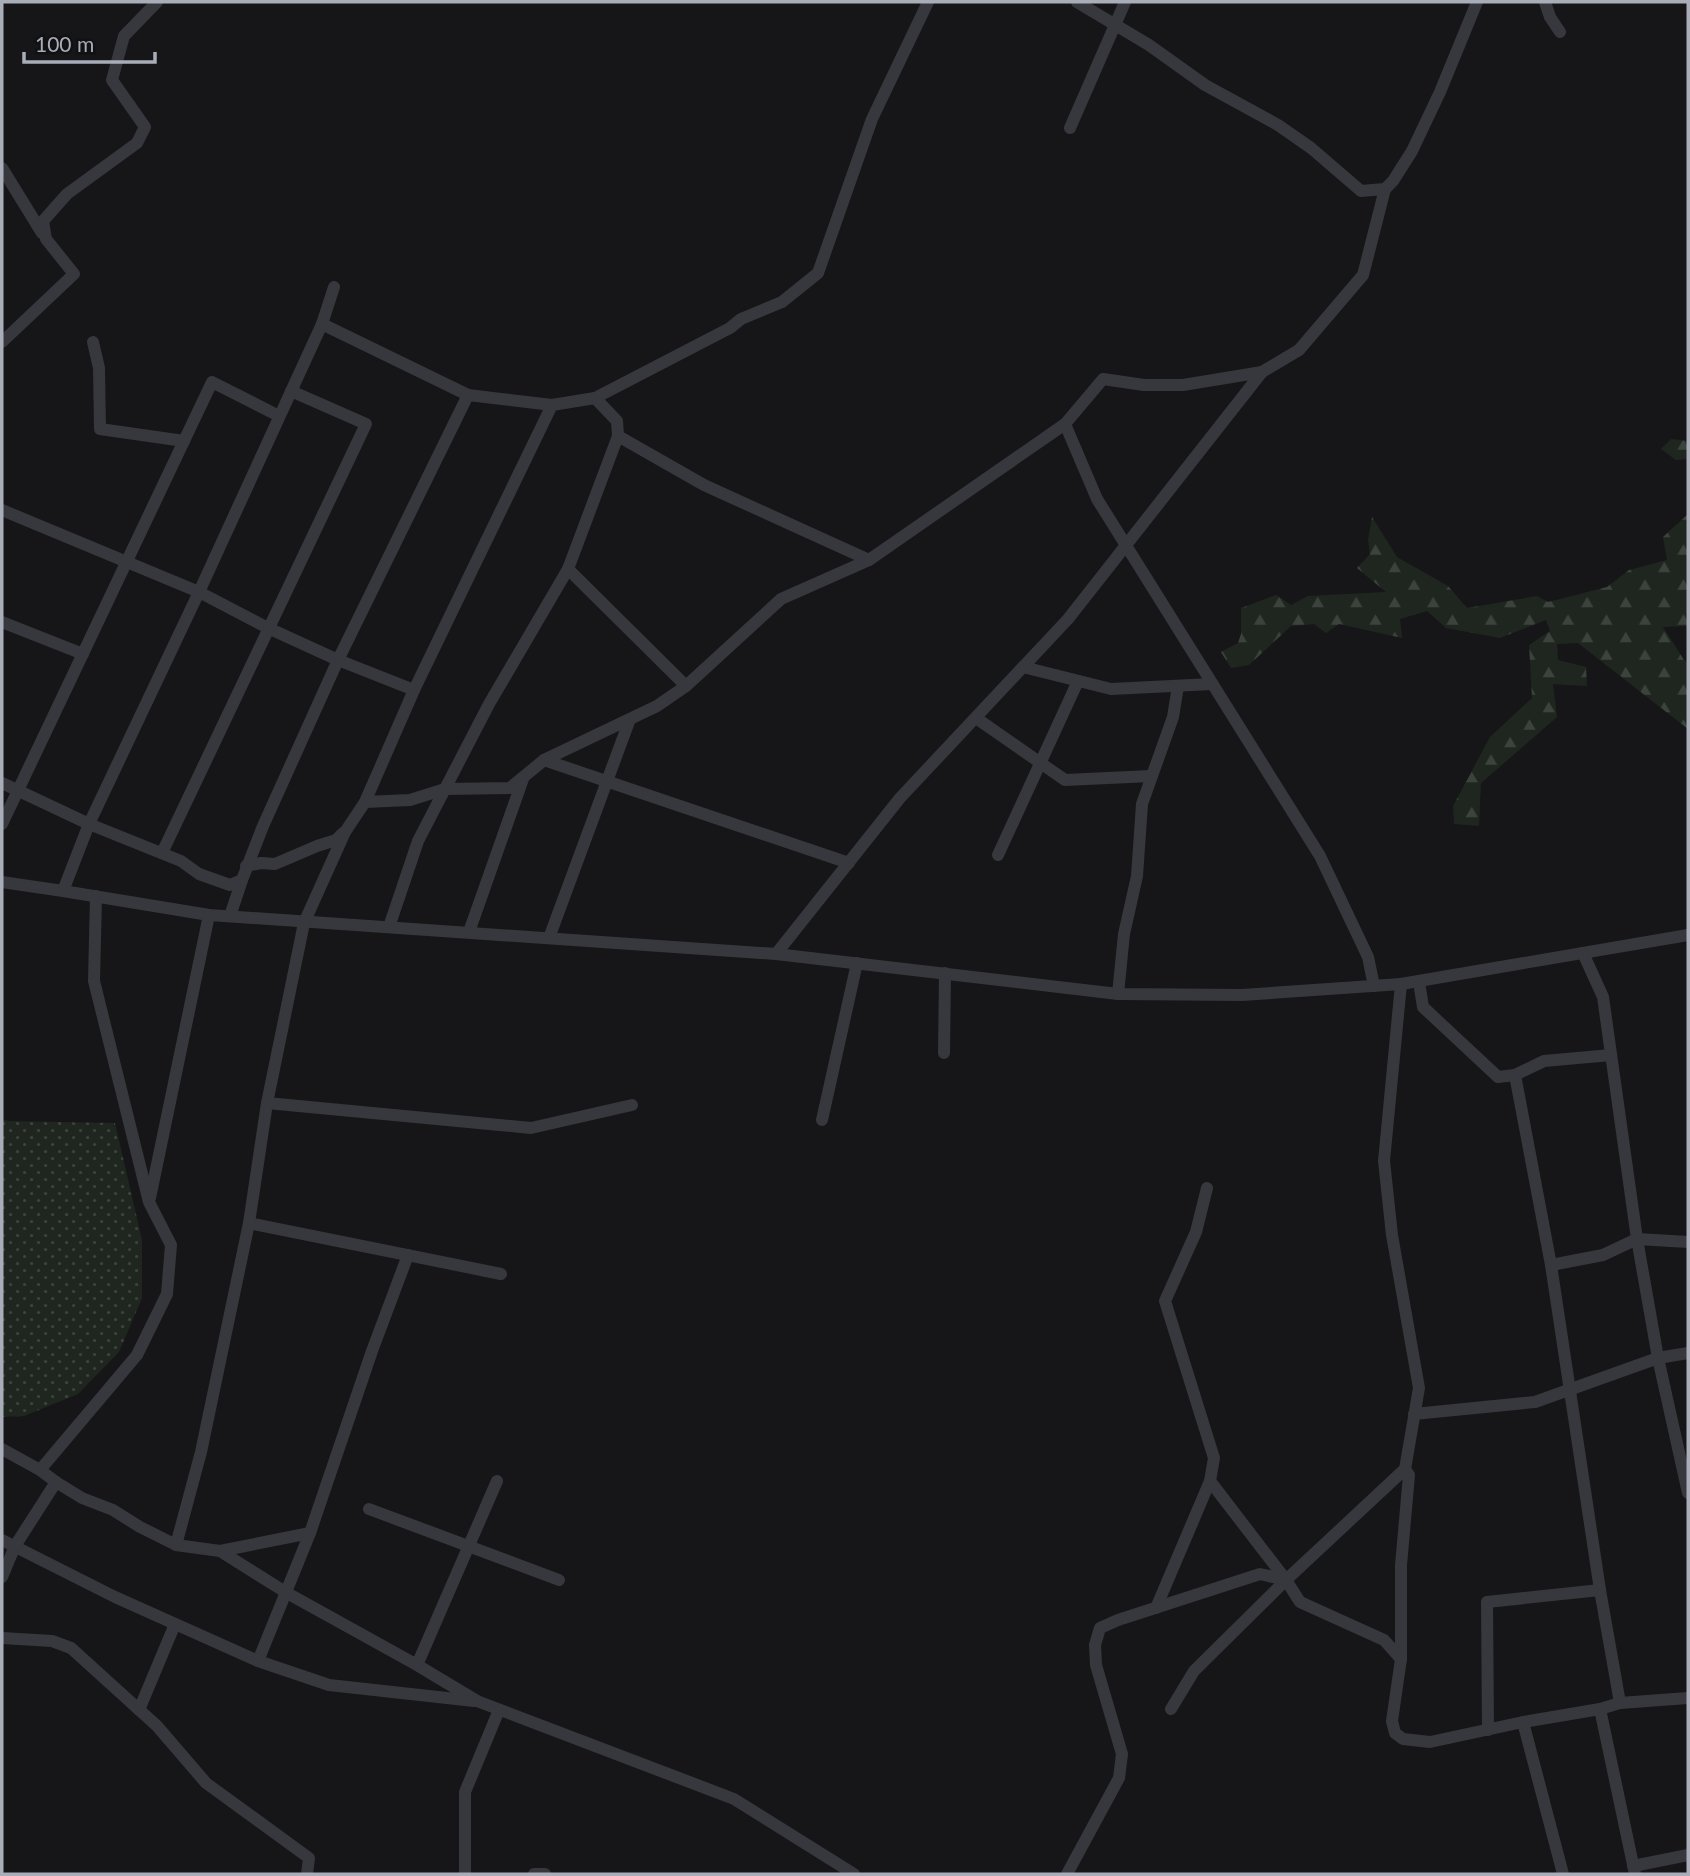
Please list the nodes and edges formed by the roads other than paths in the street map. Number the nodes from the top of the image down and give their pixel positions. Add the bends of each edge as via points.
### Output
1 (157, 2) edge
2 (928, 2) edge
3 (1077, 2) edge
4 (1125, 2) edge
5 (1477, 2) edge
6 (1545, 2) edge
7 (1540, 18) dead end
8 (1115, 23) junction
9 (1560, 32) dead end
10 (1070, 128) dead end
11 (2, 168) edge
12 (1385, 189) junction
13 (46, 239) junction
14 (334, 287) dead end
15 (322, 324) junction
16 (2, 342) edge
17 (93, 342) dead end
18 (1262, 372) junction
19 (291, 391) junction
20 (468, 395) junction
21 (595, 397) junction
22 (552, 405) junction
23 (279, 416) junction
24 (1065, 424) junction
25 (618, 436) junction
26 (184, 441) junction
27 (2, 510) edge
28 (1126, 545) junction
29 (869, 560) junction
30 (127, 562) junction
31 (568, 569) junction
32 (199, 592) junction
33 (5, 623) edge
34 (268, 628) junction
35 (2, 639) edge
36 (83, 654) junction
37 (338, 660) junction
38 (1023, 667) junction
39 (1078, 681) junction
40 (1212, 684) junction
41 (686, 686) junction
42 (1178, 686) junction
43 (414, 690) junction
44 (976, 718) junction
45 (630, 719) junction
46 (544, 760) junction
47 (1039, 762) junction
48 (1151, 776) junction
49 (523, 778) junction
50 (607, 782) junction
51 (2, 783) edge
52 (445, 789) junction
53 (17, 790) junction
54 (365, 802) junction
55 (2, 824) edge
56 (89, 824) junction
57 (345, 832) junction
58 (162, 853) junction
59 (998, 855) dead end
60 (849, 863) junction
61 (246, 866) junction
62 (242, 880) junction
63 (2, 882) edge
64 (63, 891) junction
65 (96, 896) junction
66 (209, 915) junction
67 (230, 916) junction
68 (304, 923) junction
69 (389, 926) junction
70 (469, 932) junction
71 (1688, 935) edge
72 (549, 938) junction
73 (1583, 953) junction
74 (776, 954) junction
75 (857, 963) junction
76 (945, 973) junction
77 (1419, 982) junction
78 (1401, 984) junction
79 (1374, 986) junction
80 (1118, 994) junction
81 (944, 1053) dead end
82 (1611, 1055) junction
83 (1515, 1075) junction
84 (267, 1103) junction
85 (632, 1105) dead end
86 (822, 1120) dead end
87 (1207, 1188) dead end
88 (149, 1202) junction
89 (249, 1223) junction
90 (1637, 1239) junction
91 (1688, 1242) edge
92 (408, 1255) junction
93 (1551, 1265) junction
94 (501, 1274) dead end
95 (1688, 1353) edge
96 (1658, 1358) junction
97 (1569, 1390) junction
98 (1414, 1414) junction
99 (2, 1449) edge
100 (40, 1469) junction
101 (1405, 1469) junction
102 (497, 1481) dead end
103 (1210, 1481) junction
104 (56, 1482) junction
105 (1688, 1493) edge
106 (369, 1509) dead end
107 (310, 1533) junction
108 (2, 1540) edge
109 (176, 1545) junction
110 (15, 1546) junction
111 (469, 1546) junction
112 (220, 1551) junction
113 (2, 1577) edge
114 (559, 1580) dead end
115 (1286, 1580) junction
116 (1600, 1590) junction
117 (287, 1592) junction
118 (1156, 1608) junction
119 (175, 1623) junction
120 (2, 1638) edge
121 (1401, 1659) junction
122 (258, 1661) junction
123 (417, 1665) junction
124 (1688, 1698) edge
125 (477, 1701) junction
126 (1620, 1703) junction
127 (1171, 1709) dead end
128 (1600, 1709) junction
129 (139, 1710) junction
130 (499, 1710) junction
131 (1523, 1722) junction
132 (1488, 1730) junction
133 (1688, 1855) edge
134 (1634, 1870) edge
135 (307, 1874) edge
136 (465, 1874) edge
137 (534, 1874) edge
138 (545, 1874) edge
139 (854, 1874) edge
140 (1067, 1874) edge
141 (1563, 1874) edge

1 - 13 street via 124,36 112,80 145,127 137,143 67,194 43,222
2 - 21 street via 872,119 818,273 782,302
3 - 8 street
4 - 8 street
5 - 12 street via 1422,131
6 - 7 street
6 - 9 street
8 - 10 street
8 - 12 street via 1205,85 1289,132 1361,191
11 - 13 street
12 - 18 street via 1363,275 1299,349
13 - 16 street via 74,274
14 - 15 street
15 - 19 street
15 - 20 street
17 - 26 street via 99,368 100,429
18 - 24 street via 1183,385 1103,379
18 - 28 street
19 - 23 street
19 - 34 street via 366,424
20 - 22 street
20 - 37 street
21 - 22 street
21 - 25 street via 617,421
22 - 43 street
23 - 26 street via 212,382
23 - 32 street
24 - 28 street via 1097,499
24 - 29 street
25 - 29 street via 704,485
25 - 31 street
26 - 30 street
27 - 30 street
28 - 38 street
28 - 40 street
29 - 41 street via 781,599
30 - 32 street
30 - 36 street
31 - 41 street
31 - 52 street
32 - 34 street
32 - 56 street
33 - 35 street
33 - 36 street
34 - 37 street
34 - 58 street
36 - 53 street
37 - 43 street
37 - 61 street
38 - 39 street
38 - 44 street
39 - 42 street via 1111,689
39 - 47 street
40 - 42 street
40 - 79 street via 1320,856 1368,957
41 - 45 street
42 - 48 street via 1173,717
43 - 54 street
44 - 47 street
44 - 60 street via 900,799
45 - 46 street
45 - 50 street
46 - 49 street
46 - 50 street
47 - 48 street via 1065,780
47 - 59 street
48 - 80 street via 1142,804 1137,876 1124,934
49 - 52 street via 510,788
49 - 70 street
50 - 60 street
50 - 72 street
51 - 53 street
52 - 54 street via 410,800
52 - 69 street via 418,841
53 - 55 street
53 - 56 street
54 - 57 street
56 - 58 street
56 - 64 street
57 - 61 street via 336,840 275,864
57 - 68 street
58 - 62 street via 230,886
60 - 74 street
61 - 62 street
62 - 67 street
63 - 64 street
64 - 65 street
65 - 66 street
65 - 88 street via 94,981
66 - 67 street
66 - 88 street
67 - 68 street
68 - 69 street
68 - 84 street
69 - 70 street
70 - 72 street
71 - 73 street
72 - 74 street
73 - 77 street
73 - 82 street via 1603,997
74 - 75 street
75 - 76 street
75 - 86 street
76 - 80 street
76 - 81 street
77 - 78 street
77 - 83 street via 1423,1007 1498,1077
78 - 79 street
78 - 98 street via 1384,1161 1419,1388
79 - 80 street via 1242,995
82 - 83 street via 1544,1061
82 - 90 street
83 - 93 street
84 - 85 street via 531,1128
84 - 89 street
87 - 103 street via 1196,1232 1165,1301 1214,1458
88 - 100 street via 171,1245 167,1294 137,1355
89 - 92 street
89 - 109 street via 201,1452
90 - 91 street
90 - 93 street via 1603,1255
90 - 96 street
92 - 94 street
92 - 107 street
93 - 97 street
95 - 96 street
96 - 97 street
96 - 105 street
97 - 98 street via 1535,1402
97 - 116 street
98 - 101 street
99 - 100 street
100 - 104 street
101 - 115 street
101 - 121 street via 1409,1475 1401,1565
102 - 111 street
103 - 115 street
103 - 118 street
104 - 109 street
104 - 110 street
106 - 111 street
107 - 112 street
107 - 117 street
108 - 110 street
109 - 112 street
110 - 113 street
110 - 119 street
111 - 114 street
111 - 123 street
112 - 117 street
115 - 118 street via 1260,1574
115 - 121 street via 1300,1602 1384,1640
115 - 127 street via 1194,1671
116 - 126 street
116 - 132 street via 1487,1602
117 - 122 street
117 - 123 street
118 - 140 street via 1100,1628 1096,1665 1122,1754 1119,1779
119 - 122 street
119 - 129 street
120 - 129 street via 52,1640 71,1648
121 - 132 street via 1392,1721 1395,1733 1430,1742
122 - 125 street via 329,1685
123 - 125 street
124 - 126 street
125 - 130 street
126 - 128 street
128 - 131 street
128 - 134 street
129 - 135 street via 206,1783 309,1858
130 - 136 street via 465,1792
130 - 139 street via 734,1799
131 - 132 street
131 - 141 street
133 - 134 street
137 - 138 street

